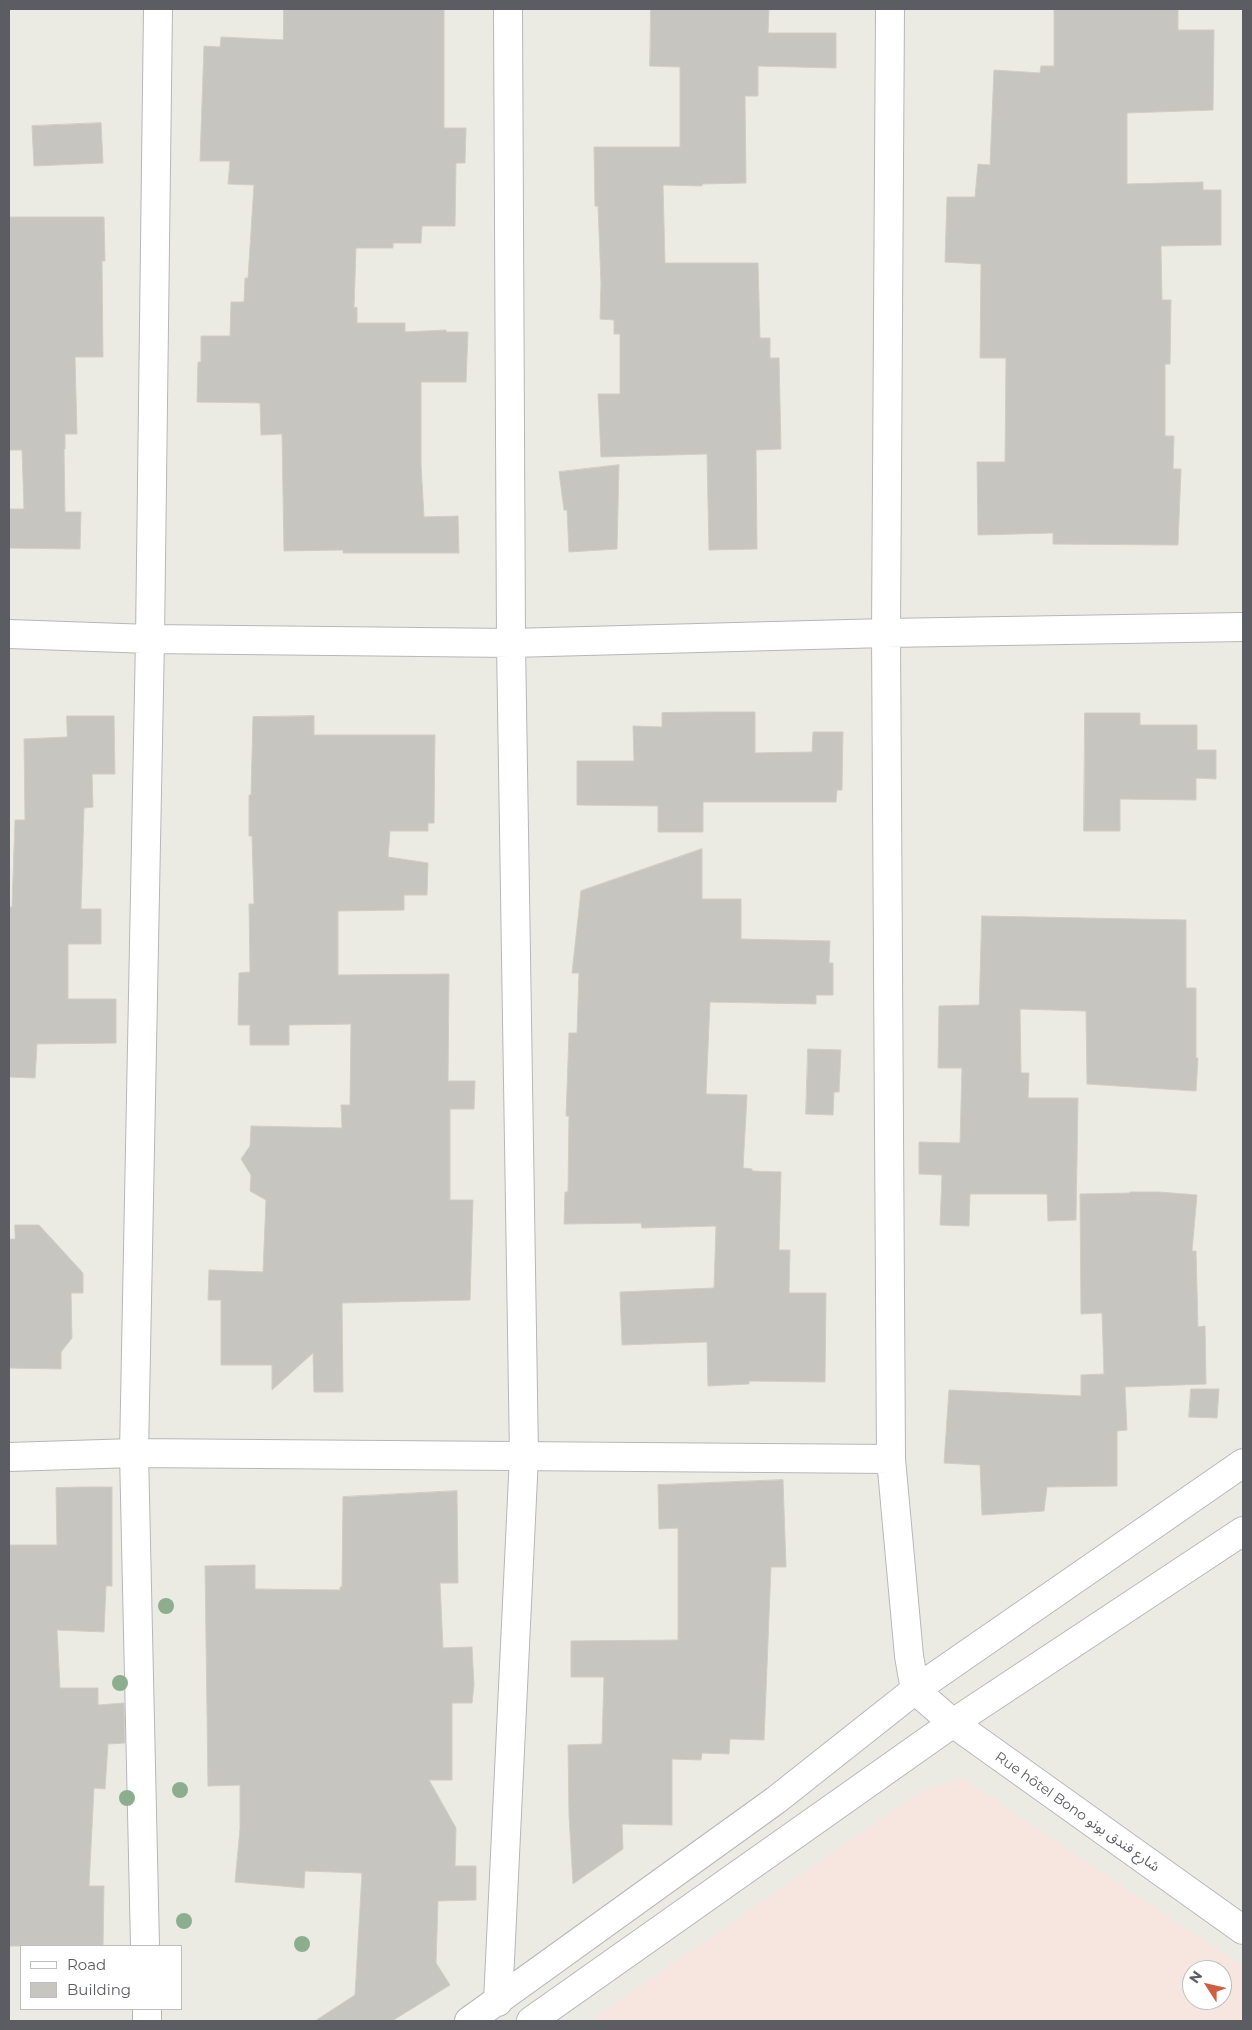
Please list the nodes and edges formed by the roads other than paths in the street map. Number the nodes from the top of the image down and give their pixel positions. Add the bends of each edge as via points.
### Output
1 (158, 9) edge
2 (508, 9) edge
3 (890, 9) edge
4 (1243, 627) edge
5 (886, 633) junction
6 (9, 634) edge
7 (150, 639) junction
8 (511, 643) junction
9 (134, 1453) junction
10 (524, 1456) junction
11 (9, 1457) edge
12 (891, 1459) junction
13 (1243, 1463) edge
14 (1243, 1531) edge
15 (915, 1690) junction
16 (953, 1724) junction
17 (1243, 1930) edge
18 (145, 1945) edge
19 (498, 2002) junction
20 (469, 2021) edge
21 (531, 2021) edge

1 - 7 street
2 - 8 street
3 - 5 street
4 - 5 street
5 - 8 street
5 - 12 street
6 - 7 street
7 - 8 street
7 - 9 street
8 - 10 street
9 - 10 street
9 - 11 street
9 - 18 street
10 - 12 street
10 - 19 street
12 - 15 street
13 - 15 street
14 - 16 street
15 - 16 street, Rue hôtel Bono شارع فندق بونو
15 - 19 street via 776,1800
16 - 17 street, Rue hôtel Bono شارع فندق بونو
16 - 21 street
19 - 20 street

